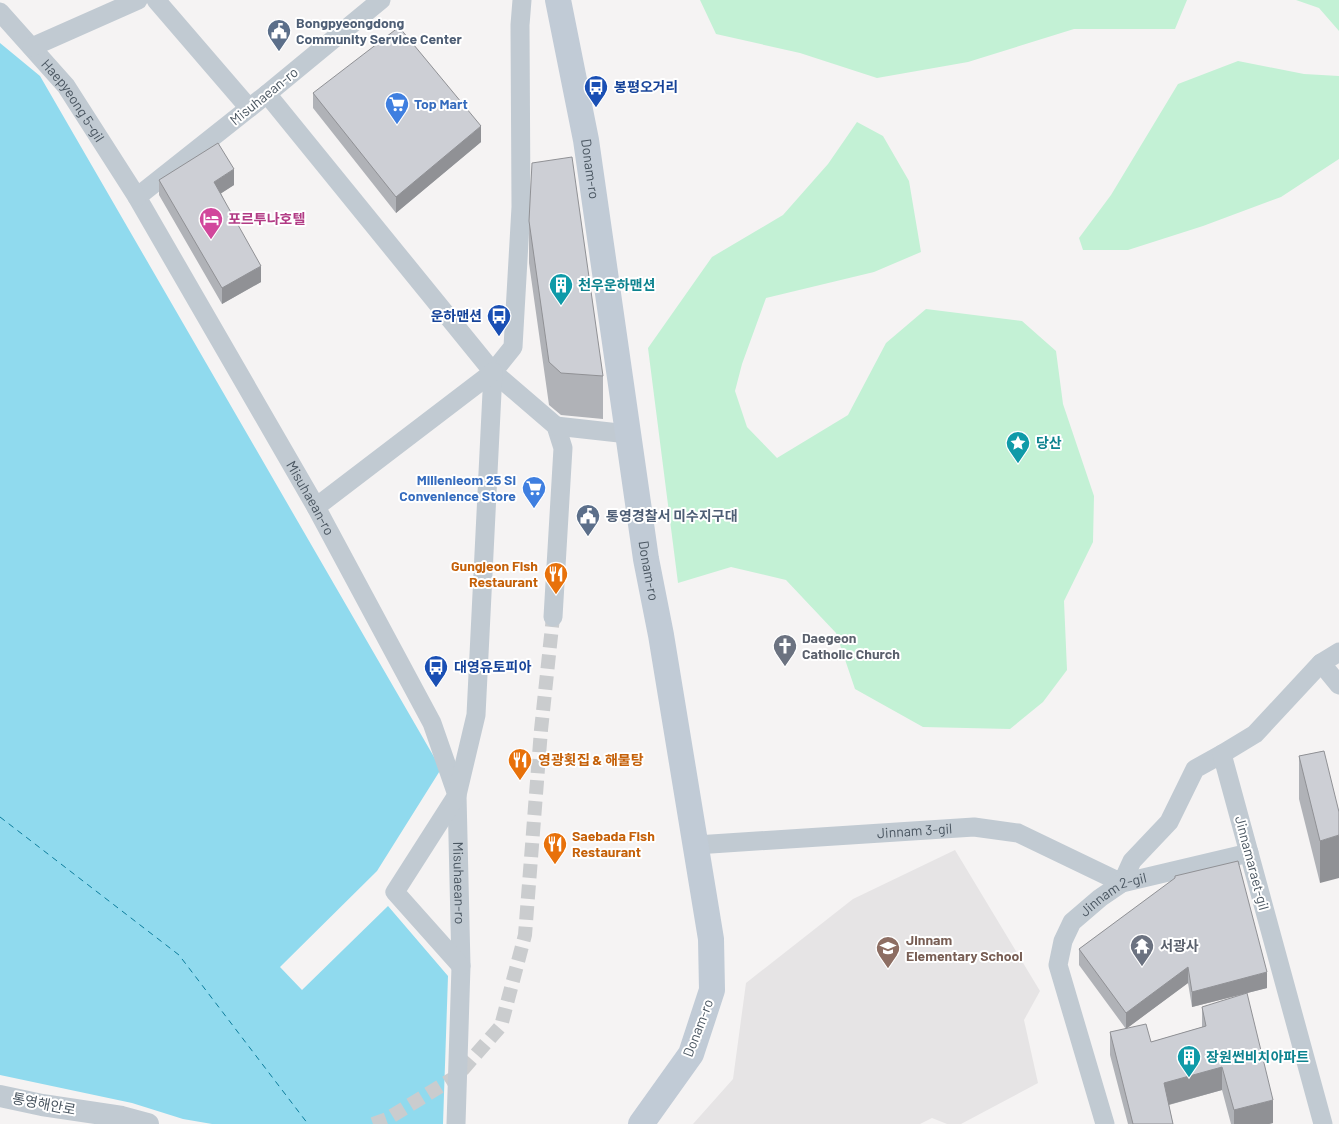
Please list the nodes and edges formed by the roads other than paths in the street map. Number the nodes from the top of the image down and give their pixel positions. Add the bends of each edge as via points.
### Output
1 (138, 0) edge
2 (156, 0) edge
3 (381, 0) edge
4 (522, 0) edge
5 (558, 0) edge
6 (0, 12) edge
7 (32, 47) junction
8 (267, 94) junction
9 (249, 108) junction
10 (137, 197) junction
11 (493, 372) junction
12 (556, 426) junction
13 (628, 434) junction
14 (316, 507) junction
15 (553, 617) tunnel mouth
16 (1339, 652) edge
17 (1321, 663) junction
18 (1339, 685) edge
19 (1222, 754) junction
20 (456, 795) junction
21 (696, 845) junction
22 (1249, 853) junction
23 (1122, 883) junction
24 (461, 966) junction
25 (0, 1096) edge
26 (148, 1124) edge
27 (456, 1124) edge
28 (641, 1124) edge
29 (1105, 1124) edge
30 (1323, 1124) edge

1 - 7 street
2 - 9 street
3 - 8 street, Misuhaean-ro
4 - 11 street via 521,207 513,348
5 - 13 main road, Donam-ro via 586,140
6 - 7 street, Haepyeong 5-gil
7 - 10 street, Haepyeong 5-gil via 66,86
8 - 9 street, Misuhaean-ro
8 - 11 street
9 - 10 street, Misuhaean-ro
10 - 14 street, Misuhaean-ro
11 - 12 street
11 - 14 street
11 - 20 street via 476,715
12 - 13 street
12 - 15 street via 563,448
13 - 21 main road, Donam-ro via 646,559 662,635
14 - 20 street, Misuhaean-ro via 432,723
16 - 17 street
17 - 18 street
17 - 19 street via 1256,734
19 - 22 street, Jinnamaraet-gil
19 - 23 street via 1195,769 1169,822 1132,861
20 - 24 street, Misuhaean-ro
20 - 24 street via 395,892
21 - 23 street, Jinnam 3-gil via 974,828 1018,833
21 - 28 main road, Donam-ro via 711,939 712,990 691,1054
22 - 23 street, Jinnam 2-gil
22 - 30 street, Jinnamaraet-gil
23 - 29 street, Jinnam 2-gil via 1072,922 1063,941 1058,965
24 - 27 street, Misuhaean-ro
25 - 26 street, 통영해안로

